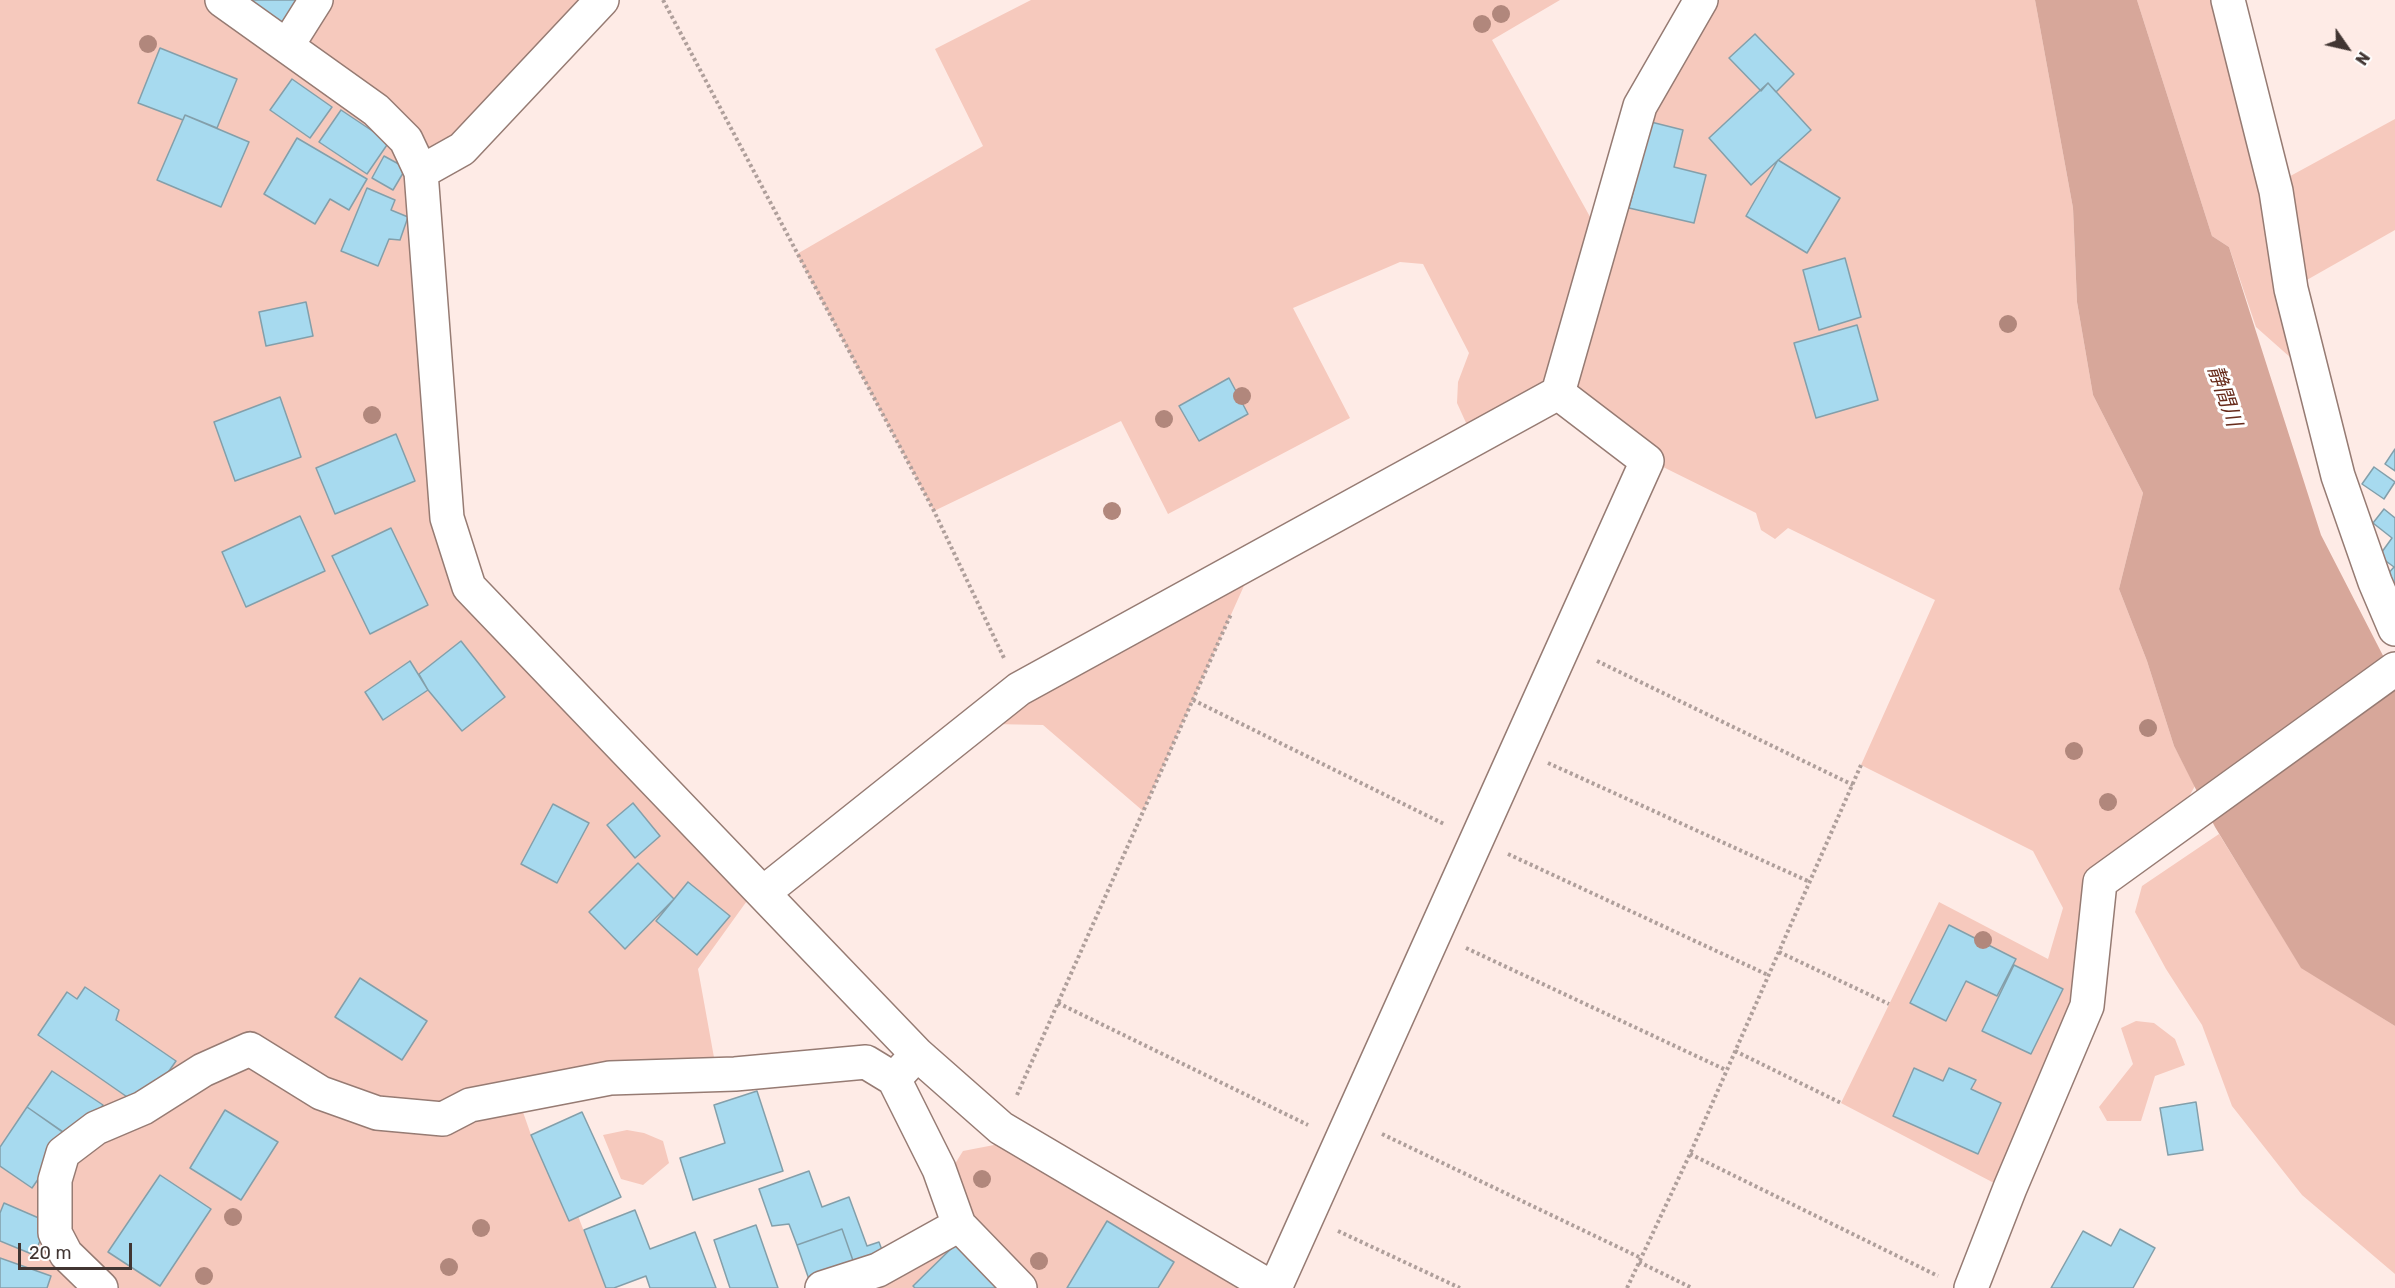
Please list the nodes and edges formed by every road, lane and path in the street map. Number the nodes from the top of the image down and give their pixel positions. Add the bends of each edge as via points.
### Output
1 (222, 0) edge
2 (316, 0) edge
3 (602, 0) edge
4 (663, 0) edge
5 (1701, 0) edge
6 (2228, 0) edge
7 (287, 46) junction
8 (421, 172) junction
9 (1558, 393) junction
10 (1232, 613) dead end
11 (2395, 629) edge
12 (1565, 645) junction
13 (2395, 669) edge
14 (1019, 688) junction
15 (1193, 700) junction
16 (1518, 749) junction
17 (1861, 765) dead end
18 (1853, 785) junction
19 (1477, 840) junction
20 (1810, 882) junction
21 (763, 893) junction
22 (1435, 933) junction
23 (1779, 952) junction
24 (1768, 975) junction
25 (1058, 1003) junction
26 (1889, 1004) dead end
27 (1735, 1051) junction
28 (917, 1054) junction
29 (1726, 1070) junction
30 (894, 1079) junction
31 (1840, 1103) dead end
32 (1001, 1128) junction
33 (1346, 1131) junction
34 (1690, 1154) junction
35 (1307, 1216) junction
36 (959, 1225) junction
37 (1640, 1260) junction
38 (1958, 1284) edge
39 (101, 1288) edge
40 (822, 1288) edge
41 (1020, 1288) edge
42 (1273, 1288) edge
43 (1460, 1288) edge
44 (1627, 1288) edge
45 (1692, 1288) edge

1 - 7 street
2 - 7 street
3 - 8 street via 462,149
4 - 14 path via 934,511
5 - 9 street via 1640,106
6 - 11 street via 2276,191 2291,289 2338,476
7 - 8 street via 376,110 406,140
8 - 21 street via 447,518 469,586
9 - 12 street via 1647,461
9 - 14 street
10 - 15 path
12 - 16 street
12 - 18 path
13 - 38 street via 2100,882 2087,1006 2010,1188
14 - 21 street
15 - 19 path
15 - 25 path
16 - 19 street
16 - 20 path
17 - 18 path
18 - 20 path
19 - 22 street
19 - 24 path
20 - 23 path
21 - 28 street
22 - 29 path
22 - 33 street
23 - 24 path
23 - 26 path
24 - 27 path
25 - 32 path
25 - 33 path
27 - 29 path
27 - 31 path
28 - 30 street
28 - 32 street
29 - 34 path
30 - 36 street via 939,1169
30 - 39 street via 867,1062 735,1074 609,1078 470,1105 443,1119 377,1113 321,1093 249,1050 202,1070 143,1108 96,1128 63,1153 55,1180 55,1233 66,1254
32 - 42 street
33 - 35 street
33 - 37 path
34 - 37 path
34 - 38 path
35 - 42 street
35 - 43 path
36 - 40 street via 878,1270
36 - 41 street
37 - 44 path
37 - 45 path

